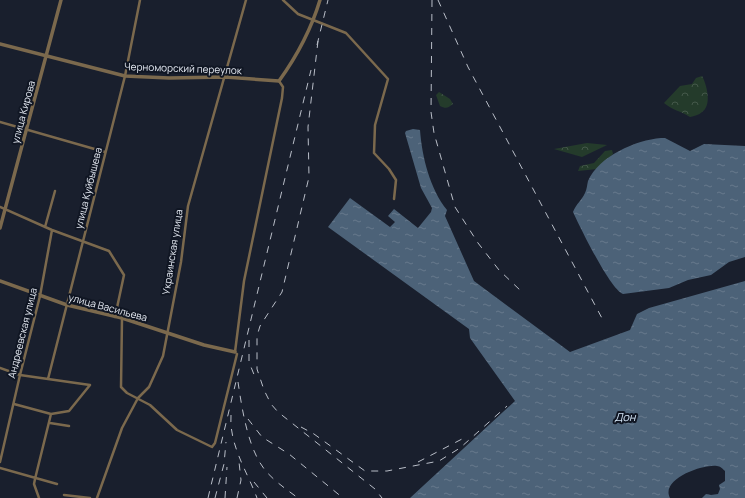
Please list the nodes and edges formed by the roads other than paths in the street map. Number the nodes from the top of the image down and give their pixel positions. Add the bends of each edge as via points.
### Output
1 (61, 0) edge
2 (140, 0) edge
3 (246, 0) edge
4 (283, 0) edge
5 (320, 0) edge
6 (314, 21) junction
7 (0, 44) edge
8 (46, 56) junction
9 (125, 76) junction
10 (225, 76) junction
11 (279, 81) junction
12 (0, 122) edge
13 (27, 129) junction
14 (105, 152) junction
15 (56, 191) dead end
16 (394, 199) dead end
17 (0, 207) edge
18 (4, 209) junction
19 (45, 227) junction
20 (0, 228) edge
21 (52, 230) junction
22 (82, 240) junction
23 (0, 281) edge
24 (40, 296) junction
25 (67, 305) junction
26 (115, 317) junction
27 (122, 318) junction
28 (166, 333) junction
29 (236, 353) junction
30 (0, 368) edge
31 (20, 375) junction
32 (48, 379) junction
33 (138, 398) junction
34 (14, 404) junction
35 (52, 414) junction
36 (49, 423) junction
37 (69, 426) dead end
38 (0, 462) edge
39 (0, 468) edge
40 (35, 479) junction
41 (57, 484) dead end
42 (64, 495) dead end
43 (39, 498) edge
44 (90, 498) edge
45 (98, 498) edge

1 - 8 street, улица Кирова
2 - 9 street, улица Куйбышева
3 - 10 street, Украинская улица
4 - 6 street via 298,14
5 - 6 street
6 - 11 street via 300,49
6 - 16 street via 346,33 388,79 376,125 374,153 390,169 396,180
7 - 8 street, Черноморский переулок
8 - 9 street, Черноморский переулок
8 - 13 street, улица Кирова
9 - 10 street, Черноморский переулок
9 - 14 street, улица Куйбышева
10 - 11 street, Черноморский переулок
10 - 28 street, Украинская улица via 188,206
11 - 29 street via 283,87 282,98 244,281
12 - 13 street
13 - 14 street
13 - 18 street, улица Кирова
14 - 22 street, улица Куйбышева
15 - 19 street
17 - 18 street
18 - 19 street
18 - 20 street, улица Кирова
19 - 21 street
21 - 22 street
21 - 24 street, Андреевская улица
22 - 25 street, улица Куйбышева
22 - 26 street via 109,252 124,275
23 - 24 street, улица Васильева
24 - 25 street, улица Васильева
24 - 31 street, Андреевская улица
25 - 26 street, улица Васильева
25 - 32 street, улица Куйбышева
26 - 27 street, улица Васильева
27 - 28 street, улица Васильева
27 - 33 street via 121,387
28 - 29 street, улица Васильева
28 - 33 street, Украинская улица via 163,356 157,371 149,387
29 - 33 street via 212,447 177,430 150,405
30 - 31 street
31 - 32 street
31 - 34 street, Андреевская улица
32 - 35 street via 90,385 69,410
33 - 45 street, Украинская улица via 117,440
34 - 35 street
34 - 38 street, Андреевская улица
35 - 36 street
36 - 37 street
36 - 40 street
39 - 40 street
40 - 41 street
40 - 43 street via 34,484
42 - 44 street

